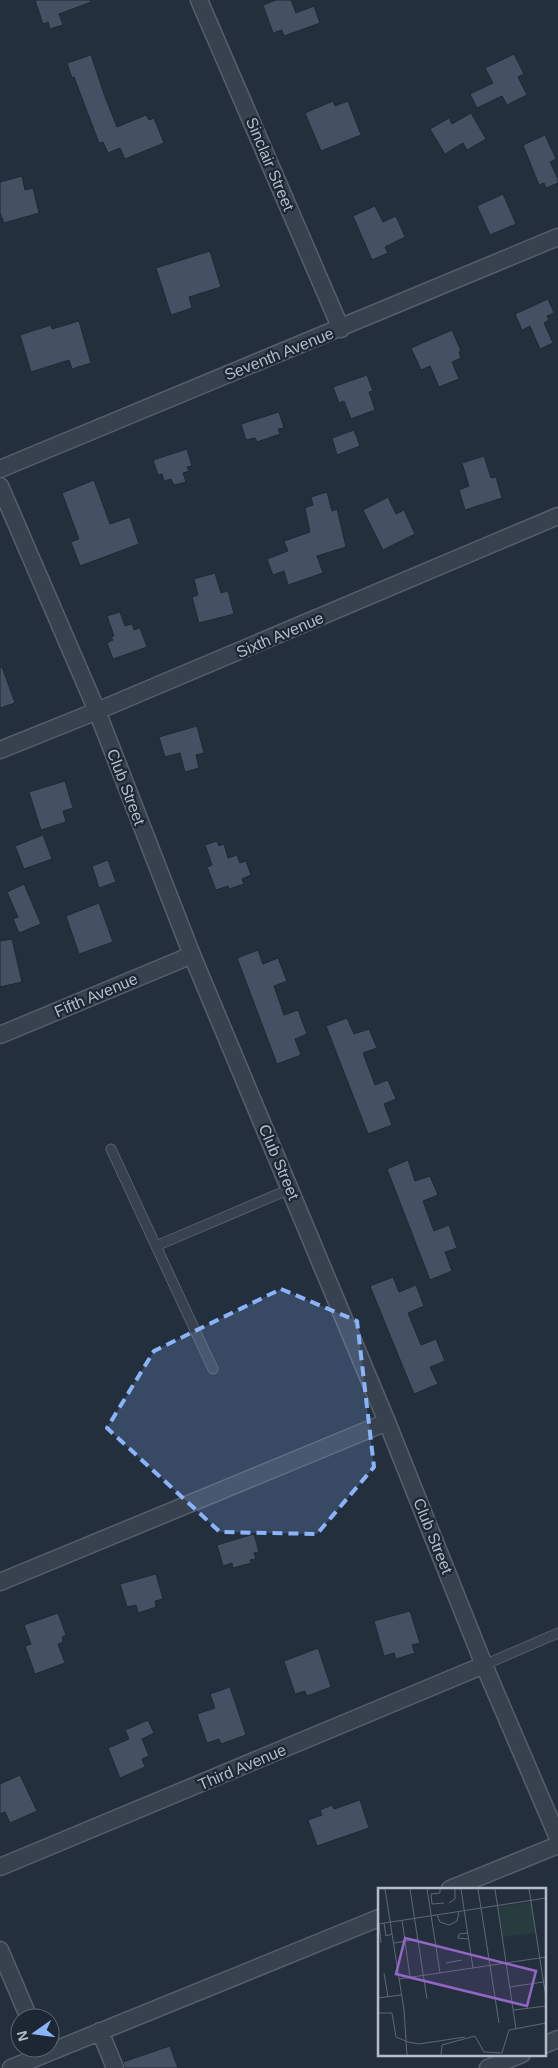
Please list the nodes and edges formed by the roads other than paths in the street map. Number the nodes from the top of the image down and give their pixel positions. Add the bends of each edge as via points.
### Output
1 (199, 0) edge
2 (558, 237) edge
3 (340, 329) junction
4 (0, 469) edge
5 (0, 486) edge
6 (558, 516) edge
7 (97, 711) junction
8 (0, 750) edge
9 (192, 955) junction
10 (0, 1035) edge
11 (111, 1150) dead end
12 (290, 1189) junction
13 (156, 1246) junction
14 (213, 1370) dead end
15 (387, 1422) junction
16 (0, 1582) edge
17 (558, 1633) edge
18 (484, 1665) junction
19 (558, 1838) edge
20 (558, 1845) edge
21 (0, 1867) edge
22 (452, 1888) edge
23 (378, 1918) edge
24 (0, 1950) edge
25 (25, 2008) edge
26 (100, 2031) junction
27 (558, 2039) edge
28 (546, 2044) edge
29 (60, 2050) edge
30 (517, 2056) edge
31 (42, 2058) edge
32 (11, 2068) edge
33 (116, 2068) edge
34 (488, 2068) edge

1 - 3 street, Sinclair Street
2 - 3 street, Seventh Avenue
3 - 4 street, Seventh Avenue
5 - 7 street, Club Street
6 - 7 street, Sixth Avenue
7 - 8 street, Sixth Avenue
7 - 9 street, Club Street
9 - 10 street, Fifth Avenue
9 - 12 street, Club Street
11 - 13 lane
12 - 13 lane
12 - 15 street, Club Street
13 - 14 lane
15 - 16 street
15 - 18 street, Club Street
17 - 18 lane
18 - 19 street, Club Street
18 - 21 street, Third Avenue
20 - 22 street
23 - 26 street
24 - 25 street
26 - 29 street
26 - 33 street
27 - 28 street
30 - 34 street
31 - 32 street

